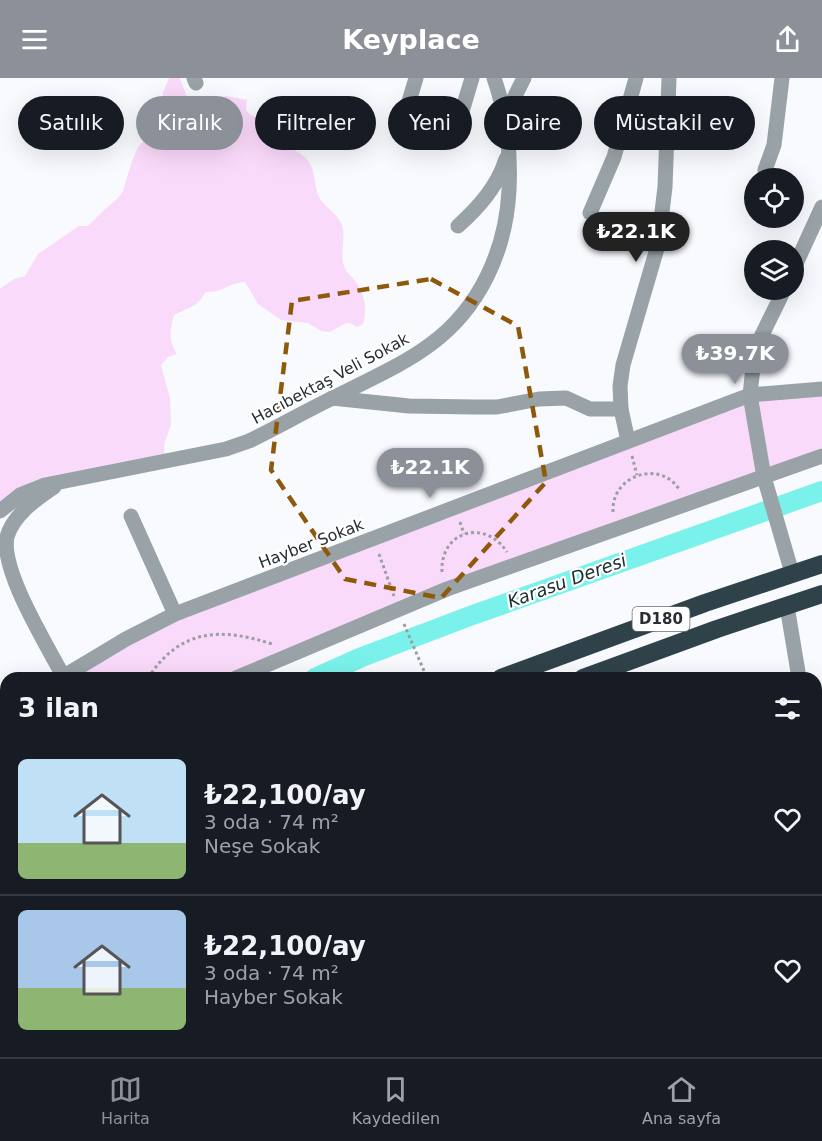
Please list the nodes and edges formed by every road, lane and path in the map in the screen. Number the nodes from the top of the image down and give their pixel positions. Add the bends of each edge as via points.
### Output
1 (416, 78) edge
2 (472, 78) edge
3 (494, 78) edge
4 (524, 78) edge
5 (636, 78) edge
6 (669, 78) edge
7 (782, 78) edge
8 (411, 96) edge
9 (467, 96) edge
10 (499, 96) edge
11 (515, 96) edge
12 (508, 150) edge
13 (509, 150) edge
14 (766, 168) edge
15 (822, 207) edge
16 (590, 213) dead end
17 (458, 226) dead end
18 (804, 246) edge
19 (779, 300) edge
20 (822, 389) edge
21 (750, 395) junction
22 (332, 398) junction
23 (621, 409) junction
24 (628, 441) junction
25 (822, 456) edge
26 (61, 482) junction
27 (766, 482) junction
28 (686, 504) junction
29 (0, 511) edge
30 (131, 516) dead end
31 (617, 528) junction
32 (373, 538) junction
33 (822, 564) edge
34 (512, 565) junction
35 (792, 573) junction
36 (447, 589) junction
37 (822, 594) edge
38 (787, 606) junction
39 (175, 614) junction
40 (401, 615) junction
41 (290, 655) junction
42 (59, 672) edge
43 (70, 672) edge
44 (153, 672) edge
45 (250, 672) edge
46 (424, 672) edge
47 (517, 672) edge
48 (599, 672) edge
49 (799, 672) edge

1 - 8 street
2 - 9 street
3 - 10 street, Hacıbektaş Veli Sokak
4 - 11 street
5 - 16 street via 614,157
6 - 23 street via 662,219 623,365
7 - 14 street via 774,145
12 - 17 street via 492,189
13 - 22 street, Hacıbektaş Veli Sokak via 509,193 499,252 472,302 429,345
15 - 18 street
19 - 21 street via 761,338
20 - 21 street, Hayber Sokak
21 - 24 street, Hayber Sokak
21 - 27 street
22 - 23 street via 409,406 475,407 566,398 590,409
22 - 26 street, Hacıbektaş Veli Sokak via 226,449
23 - 24 street
24 - 32 street, Hayber Sokak
25 - 27 street
26 - 29 street, Hacıbektaş Veli Sokak via 20,495
26 - 42 street via 18,517 6,538 5,553 11,579
27 - 28 street
27 - 35 street
28 - 31 street
28 - 31 path via 669,478 659,474 638,475 628,480 615,497
30 - 39 street
31 - 34 street
32 - 39 street, Hayber Sokak
32 - 40 path
33 - 35 highway, D180
34 - 36 street
34 - 36 path via 493,537 484,533 464,534 444,554 442,574
35 - 47 highway, D180
36 - 40 street
37 - 38 highway, D180
38 - 48 highway, D180
38 - 49 street
39 - 43 street, Hayber Sokak
40 - 41 street
40 - 46 path
41 - 44 path via 246,636 204,635 170,651
41 - 45 street

